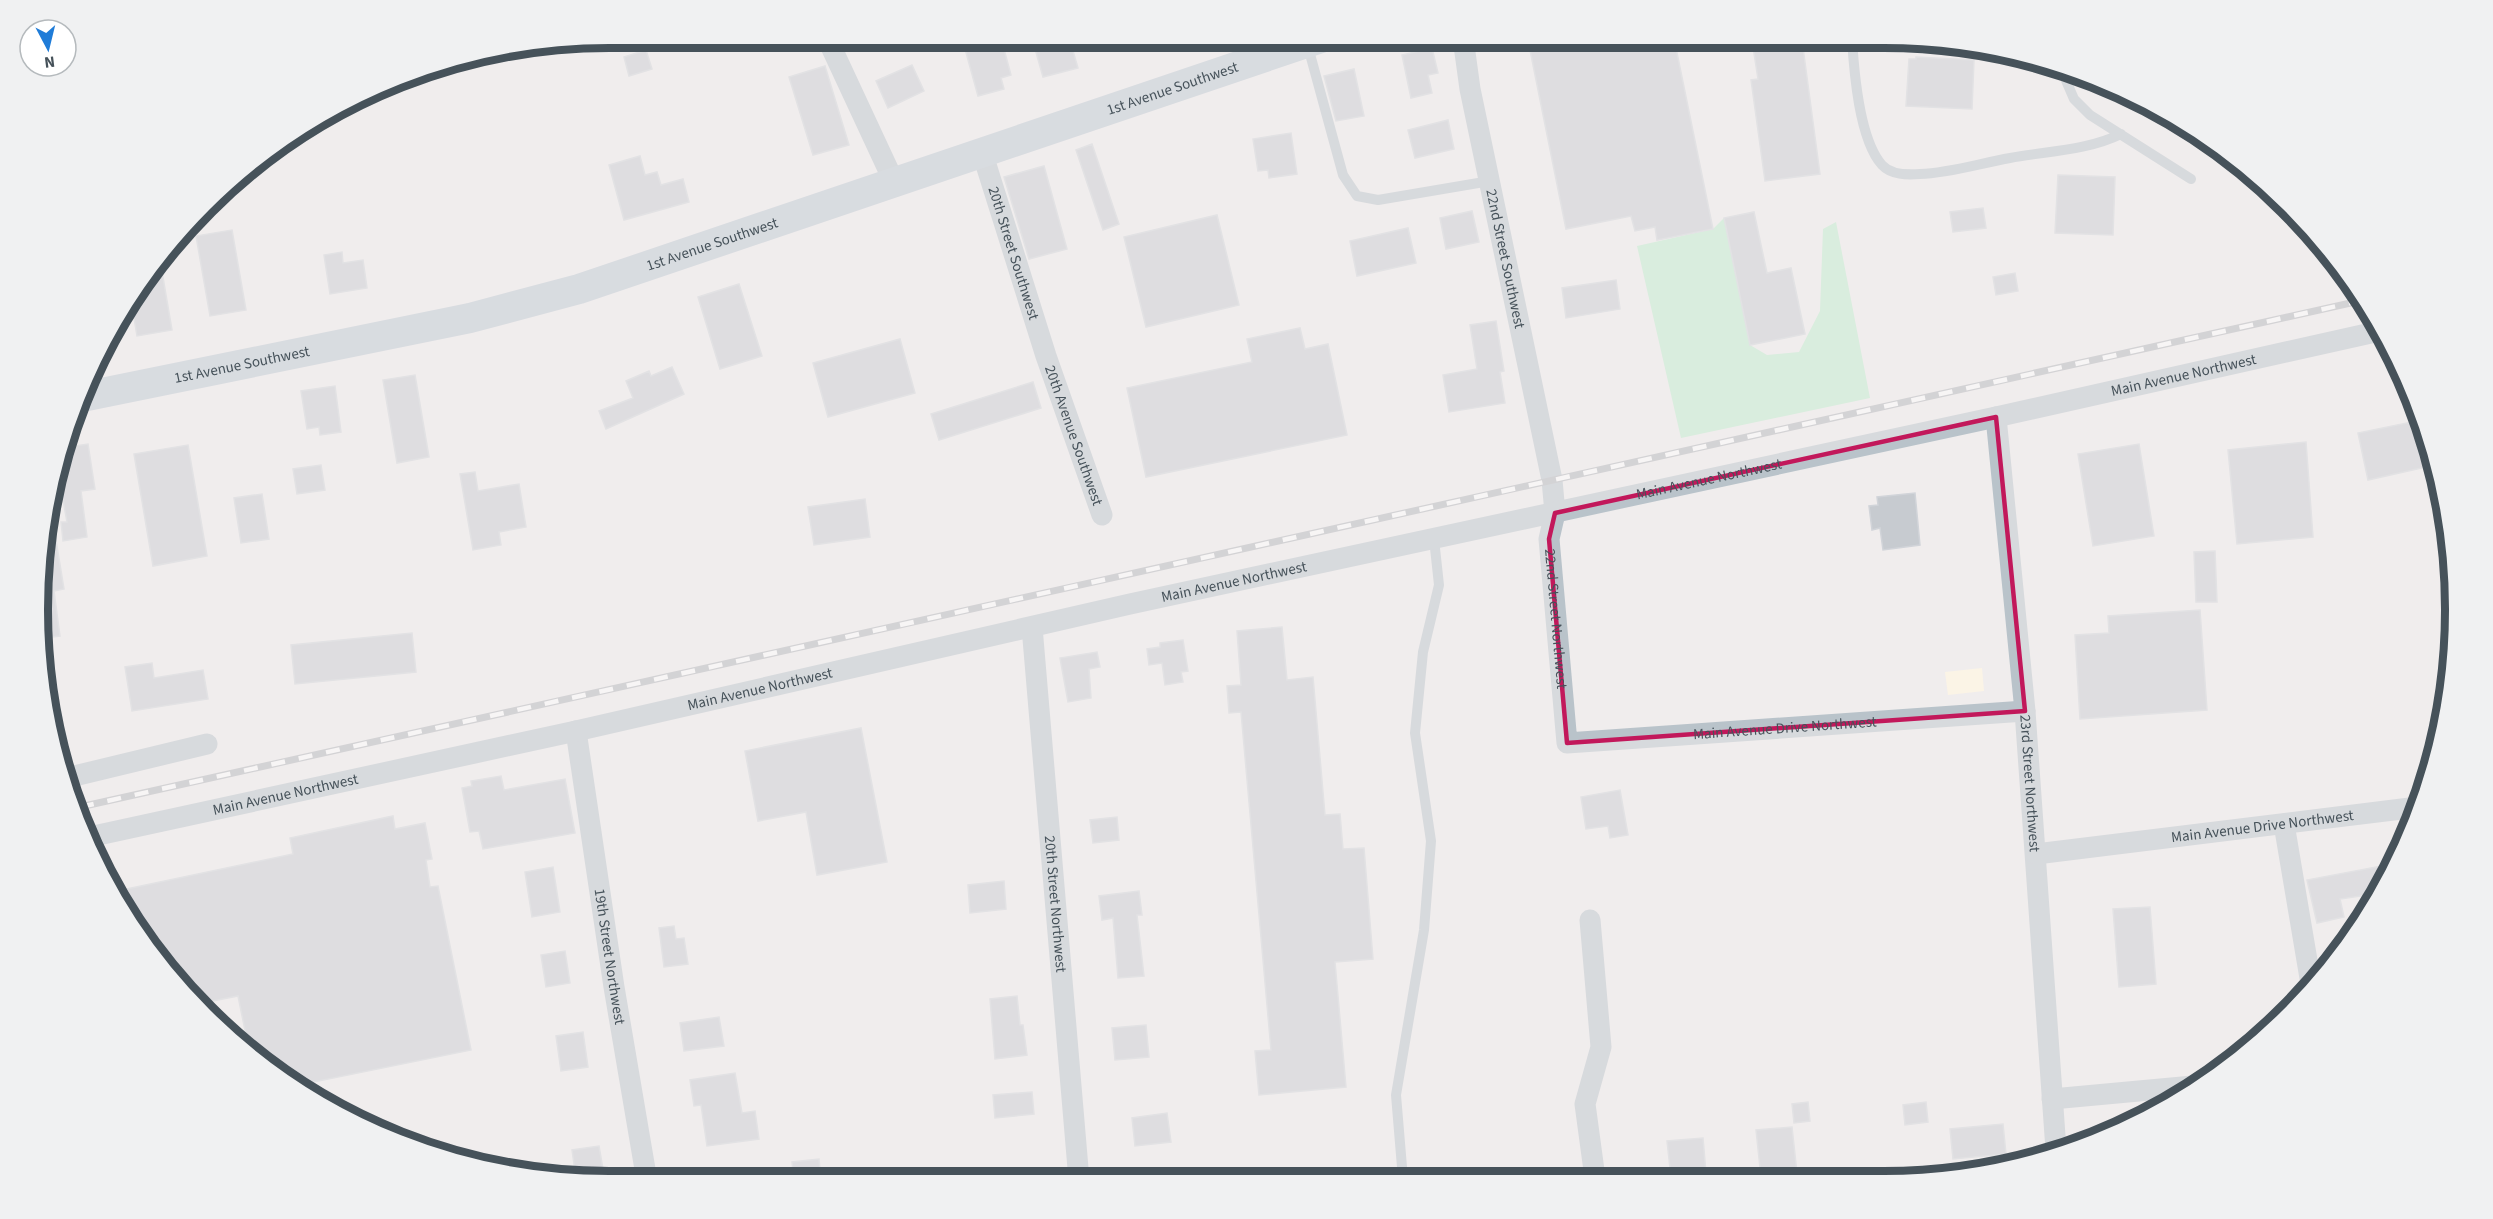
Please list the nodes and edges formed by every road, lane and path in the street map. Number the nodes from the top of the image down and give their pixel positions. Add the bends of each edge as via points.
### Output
1 (832, 48) edge
2 (1289, 48) edge
3 (1315, 48) edge
4 (1464, 48) edge
5 (1852, 48) edge
6 (2065, 78) edge
7 (2121, 134) junction
8 (982, 152) junction
9 (2191, 178) dead end
10 (1490, 181) junction
11 (894, 182) junction
12 (2372, 333) edge
13 (1046, 356) joint
14 (91, 395) edge
15 (1996, 417) junction
16 (1552, 480) joint
17 (1555, 513) junction
18 (1102, 515) dead end
19 (1434, 539) junction
20 (1032, 627) junction
21 (2025, 711) junction
22 (1565, 723) joint
23 (576, 731) junction
24 (207, 744) dead end
25 (74, 776) edge
26 (2408, 808) edge
27 (2284, 824) junction
28 (96, 835) edge
29 (2036, 854) junction
30 (1590, 920) dead end
31 (2310, 976) edge
32 (2177, 1087) edge
33 (2052, 1099) junction
34 (2056, 1144) edge
35 (645, 1171) edge
36 (1078, 1171) edge
37 (1401, 1171) edge
38 (1594, 1171) edge

1 - 11 street
2 - 8 main road, 1st Avenue Southwest
3 - 10 lane via 1343,175 1357,195 1378,200
4 - 10 street, 22nd Street Southwest
5 - 7 lane via 1861,111 1872,148 1882,166 1894,173 1922,174 2078,148 2101,144
6 - 7 lane via 2074,99 2090,115
7 - 9 lane
8 - 11 main road, 1st Avenue Southwest
8 - 13 street, 20th Street Southwest
10 - 16 street, 22nd Street Southwest
11 - 14 main road, 1st Avenue Southwest via 517,307
12 - 15 street, Main Avenue Northwest
13 - 18 street, 20th Avenue Southwest
15 - 17 street, Main Avenue Northwest
15 - 21 street, 23rd Street Northwest
16 - 17 street, 22nd Street Northwest
17 - 19 street, Main Avenue Northwest
17 - 22 street, 22nd Street Northwest via 1550,538
19 - 20 street, Main Avenue Northwest
19 - 37 lane via 1439,585 1423,652 1415,733 1431,841 1424,930 1396,1095
20 - 23 street, Main Avenue Northwest
20 - 36 street, 20th Street Northwest
21 - 22 street, Main Avenue Drive Northwest via 1567,743
21 - 29 street, 23rd Street Northwest
23 - 28 street, Main Avenue Northwest
23 - 35 street, 19th Street Northwest
24 - 25 street
26 - 27 street, Main Avenue Drive Northwest
27 - 29 street, Main Avenue Drive Northwest
27 - 31 street
29 - 33 street, 23rd Street Northwest
30 - 38 street via 1601,1047 1585,1104
32 - 33 street
33 - 34 street, 23rd Street Northwest

